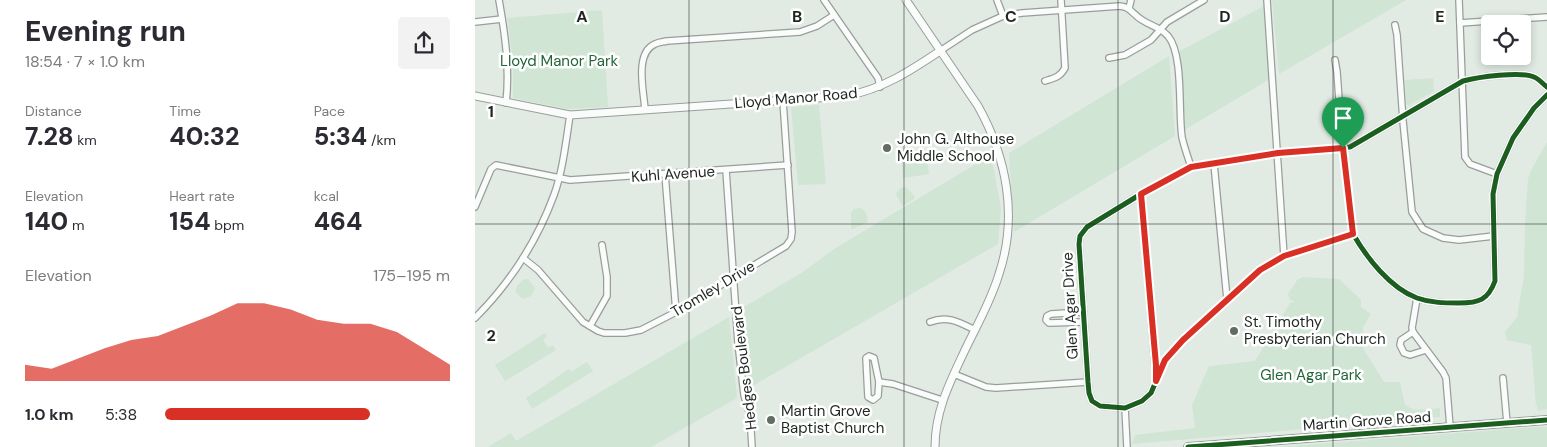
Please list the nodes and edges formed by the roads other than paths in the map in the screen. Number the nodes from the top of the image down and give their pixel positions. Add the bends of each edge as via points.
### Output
1 (499, 0) edge
2 (824, 0) edge
3 (906, 0) edge
4 (997, 0) edge
5 (1061, 0) edge
6 (1131, 0) edge
7 (1204, 0) edge
8 (1267, 0) edge
9 (1459, 0) edge
10 (1129, 8) junction
11 (1061, 10) junction
12 (834, 14) junction
13 (1003, 16) junction
14 (502, 18) junction
15 (1547, 18) edge
16 (475, 22) edge
17 (1459, 23) junction
18 (1395, 25) dead end
19 (1161, 29) junction
20 (940, 50) junction
21 (1109, 58) dead end
22 (1335, 60) dead end
23 (1045, 80) dead end
24 (1463, 81) junction
25 (880, 86) junction
26 (1547, 87) edge
27 (1547, 95) edge
28 (475, 96) edge
29 (783, 101) junction
30 (505, 102) junction
31 (645, 110) junction
32 (570, 115) junction
33 (1403, 117) junction
34 (1343, 148) junction
35 (1278, 153) junction
36 (1214, 164) junction
37 (788, 165) junction
38 (1191, 167) junction
39 (726, 170) junction
40 (665, 174) junction
41 (1497, 174) junction
42 (558, 179) junction
43 (1141, 194) junction
44 (475, 207) edge
45 (1353, 234) junction
46 (1494, 236) junction
47 (602, 245) dead end
48 (1284, 256) junction
49 (523, 258) junction
50 (733, 278) junction
51 (1417, 298) junction
52 (1227, 299) junction
53 (676, 312) junction
54 (1083, 312) junction
55 (476, 316) edge
56 (930, 322) dead end
57 (1083, 322) junction
58 (590, 326) junction
59 (975, 330) junction
60 (1413, 332) junction
61 (1426, 350) junction
62 (953, 374) junction
63 (1503, 378) dead end
64 (1156, 381) junction
65 (879, 382) junction
66 (1087, 382) junction
67 (942, 400) junction
68 (1125, 408) junction
69 (1547, 420) edge
70 (1507, 423) junction
71 (1450, 427) junction
72 (752, 447) edge
73 (935, 447) edge
74 (1127, 447) edge
75 (1188, 447) edge

1 - 14 street
2 - 12 street
3 - 20 street
4 - 13 street
5 - 11 street
6 - 10 street
7 - 19 street
8 - 35 street
9 - 17 street
10 - 11 street, Lloyd Manor Road
10 - 19 street via 1141,20
11 - 13 street, Lloyd Manor Road
11 - 23 street via 1065,68 1058,77
12 - 25 street via 878,78
12 - 31 street via 817,26 800,32 654,44 641,65
13 - 20 street, Lloyd Manor Road
14 - 16 street
14 - 30 street via 507,59
15 - 17 street
17 - 24 street
18 - 33 street
19 - 21 street via 1151,40 1125,55
19 - 38 street via 1169,38 1177,59 1182,137
20 - 25 street, Lloyd Manor Road via 903,76
20 - 59 street via 986,120 998,148 1006,181 1009,211 1005,254 992,294
22 - 34 street
24 - 26 street, Glen Agar Drive via 1524,74 1535,77
24 - 33 street, Glen Agar Drive
24 - 41 street via 1465,157 1470,164
25 - 29 street, Lloyd Manor Road via 846,96
27 - 41 street via 1513,138
28 - 30 street, Lloyd Manor Road
29 - 31 street, Lloyd Manor Road
29 - 37 street, Tromley Drive
30 - 32 street, Lloyd Manor Road
31 - 32 street, Lloyd Manor Road
32 - 42 street
33 - 34 street, Glen Agar Drive
33 - 46 street via 1412,212 1423,229 1443,238 1459,240
34 - 35 street, Glen Agar Drive
34 - 45 street
35 - 36 street, Glen Agar Drive
35 - 48 street
36 - 38 street, Glen Agar Drive
36 - 52 street
37 - 39 street, Kuhl Avenue
37 - 50 street, Tromley Drive via 792,232 789,243
38 - 43 street, Glen Agar Drive
39 - 40 street, Kuhl Avenue
39 - 50 street, Hedges Boulevard
40 - 42 street, Kuhl Avenue
40 - 53 street
41 - 46 street via 1493,194
42 - 44 street, Kuhl Avenue via 496,165 491,168
42 - 49 street via 542,222
43 - 54 street, Glen Agar Drive via 1087,227 1080,236
43 - 64 street
45 - 48 street
45 - 51 street via 1364,253 1388,279
46 - 51 street via 1495,281 1483,300 1442,304
47 - 58 street via 607,296
48 - 52 street via 1260,270
49 - 55 street via 500,291
49 - 58 street, Tromley Drive
50 - 53 street, Tromley Drive
50 - 72 street, Hedges Boulevard via 743,394 750,415
51 - 60 street
52 - 64 street via 1165,360
53 - 58 street, Tromley Drive via 631,333 604,333
54 - 57 street, Glen Agar Drive
54 - 57 street via 1051,314 1046,320 1049,324
56 - 59 street via 949,318
57 - 66 street, Glen Agar Drive
59 - 62 street
60 - 61 street
60 - 61 street via 1401,340 1402,350 1410,355
61 - 71 street via 1446,378
62 - 66 street via 996,388
62 - 67 street
63 - 70 street
64 - 68 street via 1151,393 1142,401
65 - 65 street via 874,358 869,356 865,364 870,400 876,399
65 - 67 street
66 - 68 street, Glen Agar Drive via 1092,401 1100,406
67 - 73 street
68 - 74 street
69 - 70 main road, Martin Grove Road
70 - 71 main road, Martin Grove Road
71 - 75 main road, Martin Grove Road

